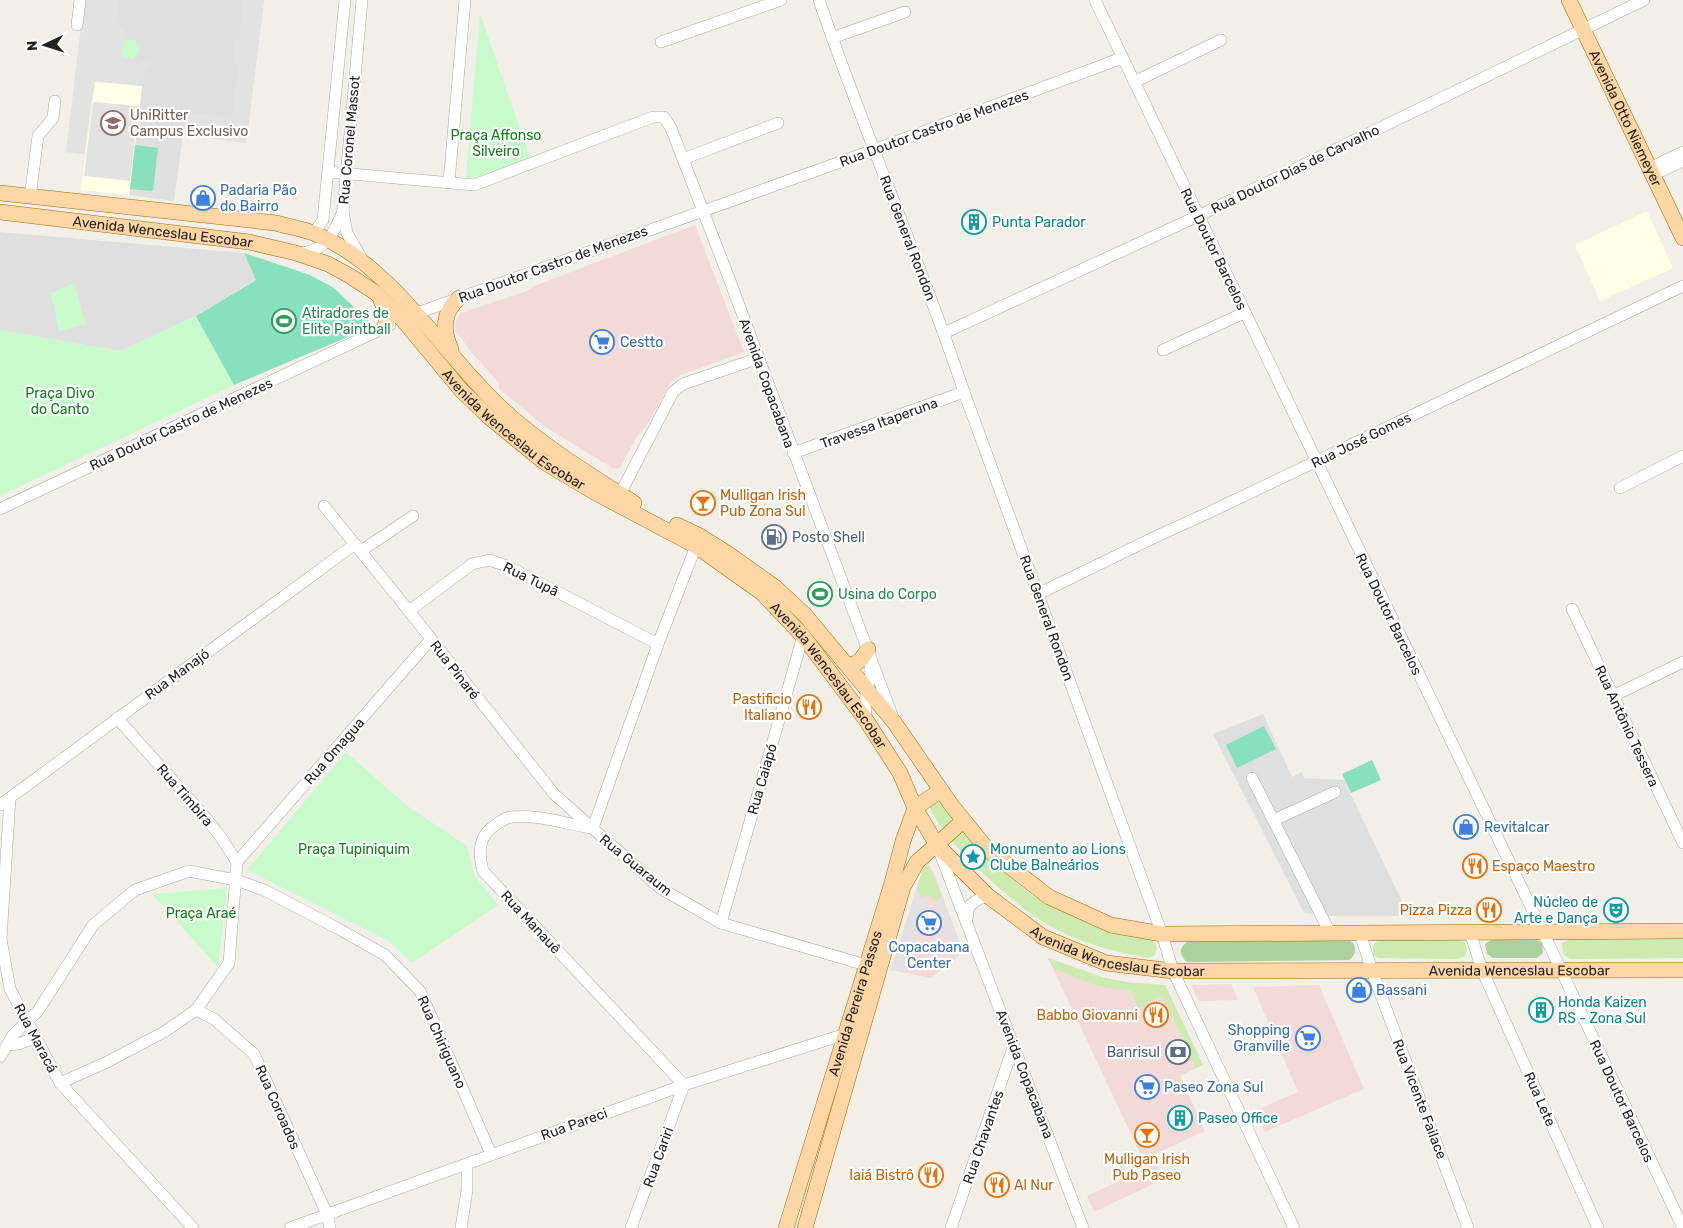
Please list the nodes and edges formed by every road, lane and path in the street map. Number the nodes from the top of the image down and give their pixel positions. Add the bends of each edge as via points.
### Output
1 (80, 0) edge
2 (345, 0) edge
3 (362, 0) edge
4 (465, 0) edge
5 (781, 0) edge
6 (819, 0) edge
7 (1094, 0) edge
8 (1569, 0) edge
9 (1644, 0) edge
10 (905, 12) dead end
11 (76, 26) dead end
12 (1583, 29) junction
13 (832, 38) junction
14 (1221, 40) dead end
15 (661, 42) dead end
16 (1122, 58) junction
17 (1134, 82) junction
18 (55, 101) dead end
19 (778, 124) dead end
20 (874, 150) junction
21 (1683, 152) edge
22 (683, 159) junction
23 (1683, 161) edge
24 (329, 172) junction
25 (1651, 172) junction
26 (346, 173) junction
27 (449, 182) junction
28 (0, 193) edge
29 (30, 197) junction
30 (343, 211) junction
31 (703, 211) junction
32 (0, 212) edge
33 (1198, 216) junction
34 (321, 237) junction
35 (1683, 238) edge
36 (296, 253) junction
37 (365, 265) junction
38 (1683, 286) edge
39 (376, 294) junction
40 (459, 298) junction
41 (416, 313) junction
42 (1244, 313) junction
43 (402, 319) junction
44 (384, 328) junction
45 (944, 333) junction
46 (1163, 350) dead end
47 (454, 357) junction
48 (758, 358) junction
49 (964, 392) junction
50 (793, 454) junction
51 (1683, 456) edge
52 (1316, 461) junction
53 (1620, 488) dead end
54 (594, 492) junction
55 (620, 494) junction
56 (324, 506) dead end
57 (0, 509) edge
58 (413, 516) dead end
59 (696, 546) junction
60 (358, 548) junction
61 (1038, 594) junction
62 (1572, 609) dead end
63 (409, 611) junction
64 (803, 636) junction
65 (431, 640) junction
66 (658, 644) junction
67 (868, 649) junction
68 (1683, 662) edge
69 (849, 666) junction
70 (869, 689) junction
71 (1613, 696) junction
72 (117, 718) junction
73 (866, 720) junction
74 (894, 722) junction
75 (1252, 778) dead end
76 (941, 790) junction
77 (1335, 792) dead end
78 (10, 798) junction
79 (0, 805) edge
80 (915, 808) junction
81 (1274, 820) junction
82 (963, 821) junction
83 (592, 828) junction
84 (1683, 843) edge
85 (937, 844) junction
86 (3, 854) edge
87 (237, 862) junction
88 (3, 875) edge
89 (236, 880) junction
90 (898, 885) junction
91 (988, 896) junction
92 (967, 920) junction
93 (721, 923) junction
94 (1683, 931) edge
95 (1470, 932) junction
96 (1543, 932) junction
97 (1330, 933) junction
98 (1360, 933) junction
99 (1162, 934) junction
100 (873, 968) junction
101 (1482, 970) junction
102 (1560, 970) junction
103 (1683, 970) edge
104 (1372, 971) junction
105 (1173, 972) junction
106 (196, 1010) junction
107 (27, 1022) junction
108 (862, 1030) junction
109 (845, 1034) junction
110 (36, 1038) junction
111 (7, 1045) junction
112 (1014, 1045) junction
113 (0, 1057) edge
114 (60, 1083) junction
115 (684, 1085) junction
116 (491, 1154) junction
117 (467, 1164) junction
118 (796, 1196) junction
119 (812, 1202) junction
120 (327, 1214) junction
121 (193, 1228) edge
122 (290, 1228) edge
123 (330, 1228) edge
124 (461, 1228) edge
125 (631, 1228) edge
126 (786, 1228) edge
127 (805, 1228) edge
128 (951, 1228) edge
129 (1083, 1228) edge
130 (1294, 1228) edge
131 (1468, 1228) edge
132 (1598, 1228) edge
133 (1683, 1228) edge

1 - 11 street
2 - 24 street, Rua Coronel Massot
3 - 26 street, Rua Coronel Massot
4 - 27 street
5 - 15 street
6 - 13 street, Rua General Rondon
7 - 16 street, Rua Doutor Barcelos
8 - 12 main road, Avenida Otto Niemeyer
9 - 12 street, Rua Doutor Dias de Carvalho
10 - 13 street
12 - 25 main road, Avenida Otto Niemeyer
12 - 33 street, Rua Doutor Dias de Carvalho
13 - 20 street, Rua General Rondon
14 - 17 street
16 - 17 street, Rua Doutor Barcelos
16 - 20 street, Rua Doutor Castro de Menezes
17 - 33 street, Rua Doutor Barcelos
18 - 29 street via 53,118 38,136
19 - 22 street
20 - 31 street, Rua Doutor Castro de Menezes
20 - 45 street, Rua General Rondon
21 - 25 street
22 - 27 street, Avenida Copacabana via 664,117 653,117 474,185
22 - 31 street, Avenida Copacabana
23 - 25 street
24 - 26 street
24 - 34 street, Rua Coronel Massot
25 - 35 main road, Avenida Otto Niemeyer
26 - 27 street
26 - 30 street, Rua Coronel Massot
28 - 29 main road, Avenida Wenceslau Escobar
29 - 34 main road, Avenida Wenceslau Escobar via 276,224
30 - 34 street, Rua Coronel Massot via 336,229
30 - 37 street via 347,233
31 - 40 street, Rua Doutor Castro de Menezes
31 - 48 street, Avenida Copacabana
32 - 36 main road, Avenida Wenceslau Escobar via 231,239
33 - 42 street, Rua Doutor Barcelos
33 - 45 street, Rua Doutor Dias de Carvalho
34 - 36 street, Rua Coronel Massot via 316,251
34 - 37 main road, Avenida Wenceslau Escobar
36 - 39 main road, Avenida Wenceslau Escobar via 328,264
37 - 41 main road, Avenida Wenceslau Escobar
38 - 52 street, Rua José Gomes
39 - 43 main road, Avenida Wenceslau Escobar
39 - 44 main road via 386,312
40 - 41 street, Rua Doutor Castro de Menezes
40 - 47 main road via 452,304 444,322 446,340
41 - 43 street, Rua Doutor Castro de Menezes
41 - 47 main road, Avenida Wenceslau Escobar
42 - 46 street
42 - 52 street, Rua Doutor Barcelos
43 - 44 street, Rua Doutor Castro de Menezes
43 - 54 main road, Avenida Wenceslau Escobar via 461,390 489,417 544,462
44 - 57 street, Rua Doutor Castro de Menezes
45 - 49 street, Rua General Rondon
47 - 55 main road, Avenida Wenceslau Escobar via 499,406 531,434
48 - 50 street, Avenida Copacabana
48 - 55 street via 683,384 673,392
49 - 50 street, Travessa Itaperuna
49 - 61 street, Rua General Rondon
50 - 67 street, Avenida Copacabana
51 - 53 street
52 - 61 street, Rua José Gomes
52 - 96 street, Rua Doutor Barcelos
54 - 55 main road
54 - 59 main road, Avenida Wenceslau Escobar
55 - 69 main road, Avenida Wenceslau Escobar via 700,536 776,587
56 - 60 street, Rua Pinaré
58 - 60 street, Rua Manajó
59 - 64 main road, Avenida Wenceslau Escobar via 762,593
59 - 66 street, Rua Guaraum
60 - 63 street, Rua Pinaré
60 - 72 street, Rua Manajó
61 - 99 street, Rua General Rondon
62 - 71 street, Rua Antônio Tessera
63 - 65 street, Rua Pinaré
63 - 66 street, Rua Tupã via 472,564 489,560 507,566
64 - 73 main road, Avenida Wenceslau Escobar
64 - 93 street, Rua Caiapó
65 - 83 street, Rua Pinaré via 554,794
65 - 87 street, Rua Omagua
66 - 83 street, Rua Guaraum
67 - 69 main road via 864,658
67 - 70 street, Avenida Copacabana
67 - 74 street, Avenida Copacabana
68 - 71 street
69 - 70 main road, Avenida Wenceslau Escobar
70 - 73 street, Avenida Copacabana via 865,700
70 - 74 main road, Avenida Wenceslau Escobar
71 - 84 street, Rua Antônio Tessera
72 - 78 street, Rua Manajó
72 - 87 street, Rua Timbira via 202,812
73 - 80 main road, Avenida Wenceslau Escobar via 900,773
74 - 76 main road, Avenida Wenceslau Escobar
75 - 81 street
76 - 80 main road
76 - 82 main road, Avenida Wenceslau Escobar
77 - 81 street
78 - 79 street, Rua Manajó
78 - 86 street, Rua Maracá
80 - 85 main road, Avenida Wenceslau Escobar
80 - 90 main road, Avenida Pereira Passos via 903,841
81 - 97 street
82 - 85 main road, Avenida Pereira Passos
82 - 99 main road, Avenida Wenceslau Escobar via 987,849 1049,897 1111,925
83 - 93 street, Rua Guaraum via 660,888
83 - 115 street, Rua Manauê via 508,817 491,827 482,839 479,854 483,871
85 - 90 main road, Avenida Pereira Passos
85 - 91 main road, Avenida Wenceslau Escobar
85 - 92 street, Avenida Copacabana
86 - 88 street, Rua Maracá
87 - 89 street
88 - 107 street, Rua Maracá via 1,939 10,989
89 - 106 street via 229,963
89 - 107 street via 189,872 135,890 93,924 38,1011
89 - 116 street, Rua Chiriguano via 264,890 385,955 420,991
90 - 100 main road, Avenida Pereira Passos
91 - 92 street via 968,906
91 - 105 main road, Avenida Wenceslau Escobar via 1043,936 1106,963
92 - 112 street, Avenida Copacabana
93 - 100 street, Rua Guaraum
94 - 96 main road, Avenida Wenceslau Escobar
95 - 96 main road, Avenida Wenceslau Escobar
95 - 98 main road, Avenida Wenceslau Escobar
95 - 101 street, Rua Lete
96 - 102 street, Rua Doutor Barcelos
97 - 98 main road, Avenida Wenceslau Escobar
97 - 99 main road, Avenida Wenceslau Escobar
98 - 104 street, Rua Vicente Failace
99 - 105 street, Rua General Rondon
100 - 108 main road, Avenida Pereira Passos
100 - 109 main road, Avenida Pereira Passos
101 - 102 main road, Avenida Wenceslau Escobar
101 - 104 main road, Avenida Wenceslau Escobar
101 - 132 street, Rua Lete
102 - 103 main road, Avenida Wenceslau Escobar
102 - 133 street, Rua Doutor Barcelos
104 - 105 main road, Avenida Wenceslau Escobar
104 - 131 street, Rua Vicente Failace
105 - 130 street, Rua General Rondon
106 - 114 street via 164,1032
106 - 120 street, Rua Coroados via 214,1018 254,1054
107 - 110 street, Rua Maracá
107 - 111 street
108 - 109 street, Rua Pareci
108 - 119 main road, Avenida Pereira Passos
109 - 115 street, Rua Pareci
109 - 118 main road, Avenida Pereira Passos
110 - 111 street
110 - 114 street, Rua Maracá
111 - 113 street
112 - 128 street, Rua Chavantes
112 - 129 street, Avenida Copacabana
114 - 121 street, Rua Maracá
115 - 116 street, Rua Pareci
115 - 125 street, Rua Cariri
116 - 117 street, Rua Pareci
117 - 120 street, Rua Pareci
117 - 124 street
118 - 119 main road
118 - 126 main road, Avenida Pereira Passos
119 - 127 main road, Avenida Pereira Passos
120 - 122 street, Rua Pareci
120 - 123 street, Rua Coroados

